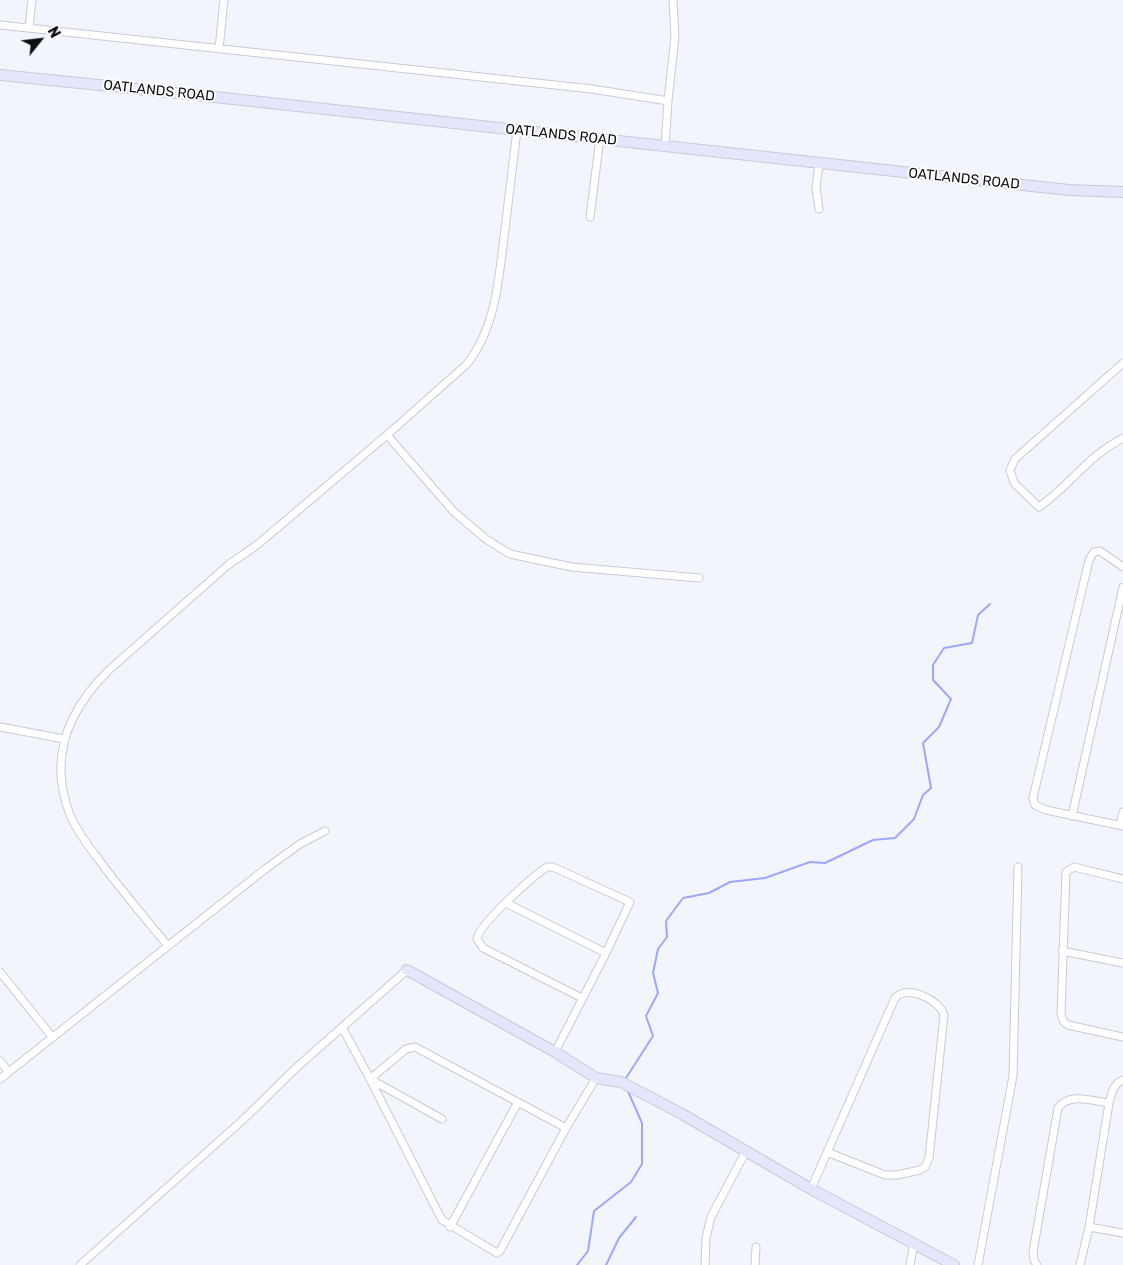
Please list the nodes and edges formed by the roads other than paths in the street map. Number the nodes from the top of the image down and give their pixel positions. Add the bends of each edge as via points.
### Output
1 (32, 0) edge
2 (224, 0) edge
3 (673, 0) edge
4 (0, 25) edge
5 (29, 28) junction
6 (219, 49) junction
7 (0, 75) edge
8 (668, 101) junction
9 (517, 130) junction
10 (600, 138) junction
11 (665, 147) junction
12 (819, 164) junction
13 (1123, 192) edge
14 (819, 209) dead end
15 (590, 217) dead end
16 (1123, 363) edge
17 (387, 436) junction
18 (1123, 438) edge
19 (1123, 567) edge
20 (699, 578) dead end
21 (1123, 587) edge
22 (0, 727) edge
23 (64, 739) junction
24 (1123, 812) edge
25 (1072, 816) junction
26 (1122, 826) edge
27 (325, 830) dead end
28 (1018, 867) dead end
29 (1123, 879) edge
30 (506, 903) junction
31 (168, 946) junction
32 (1062, 951) junction
33 (606, 953) junction
34 (1123, 963) edge
35 (407, 970) joint
36 (0, 972) edge
37 (582, 998) junction
38 (342, 1027) junction
39 (1123, 1037) edge
40 (53, 1038) junction
41 (555, 1052) junction
42 (0, 1061) edge
43 (9, 1072) junction
44 (596, 1078) junction
45 (0, 1079) edge
46 (370, 1079) junction
47 (1123, 1080) edge
48 (518, 1102) junction
49 (1109, 1104) junction
50 (442, 1119) dead end
51 (566, 1128) junction
52 (746, 1151) junction
53 (827, 1152) junction
54 (811, 1188) junction
55 (450, 1227) junction
56 (1089, 1227) junction
57 (1123, 1233) edge
58 (914, 1243) junction
59 (756, 1247) dead end
60 (80, 1265) edge
61 (705, 1265) edge
62 (755, 1265) edge
63 (910, 1265) edge
64 (954, 1265) edge
65 (978, 1265) edge
66 (1037, 1265) edge
67 (1080, 1265) edge

1 - 5 street
2 - 6 street
3 - 8 street via 674,36
4 - 5 street
5 - 6 street
6 - 8 street
7 - 9 street, OATLANDS ROAD
8 - 11 street
9 - 10 street, OATLANDS ROAD
9 - 17 street via 498,291 481,341 467,364
10 - 11 street, OATLANDS ROAD
10 - 15 street
11 - 12 street, OATLANDS ROAD
12 - 13 street, OATLANDS ROAD via 1069,190
12 - 14 street via 816,188
16 - 18 street via 1015,459 1010,470 1014,483 1039,507 1095,455
17 - 20 street via 454,512 486,540 510,554 572,567
17 - 23 street via 257,545 228,565 109,670 80,703
19 - 25 street via 1100,551 1094,552 1089,560 1035,790 1033,802 1038,808
21 - 25 street
22 - 23 street
23 - 31 street via 62,776 70,816 108,873
24 - 26 street
25 - 26 street
27 - 31 street via 286,854
28 - 65 street via 1013,1076
29 - 32 street via 1074,867 1066,872
30 - 33 street
30 - 33 street via 547,867 630,902
30 - 37 street via 477,934 480,945
31 - 40 street
32 - 34 street
32 - 39 street via 1061,1014 1064,1022
33 - 37 street
35 - 38 street
35 - 41 street
36 - 40 street
37 - 41 street
38 - 46 street
38 - 60 street
40 - 43 street
41 - 44 street
42 - 43 street
43 - 45 street
44 - 51 street
44 - 52 street via 621,1082
46 - 48 street via 406,1049 415,1047
46 - 50 street
46 - 55 street via 438,1216
47 - 49 street via 1114,1087
48 - 51 street
48 - 55 street
49 - 56 street
49 - 66 street via 1069,1098 1058,1108 1033,1252
51 - 55 street via 500,1251 495,1252
52 - 54 street
52 - 61 street via 712,1217 706,1238
53 - 53 street via 895,998 904,992 913,992 931,1000 944,1015 929,1158 925,1167 885,1175
53 - 54 street
54 - 58 street
56 - 57 street
56 - 67 street
58 - 63 street
58 - 64 street
59 - 62 street

